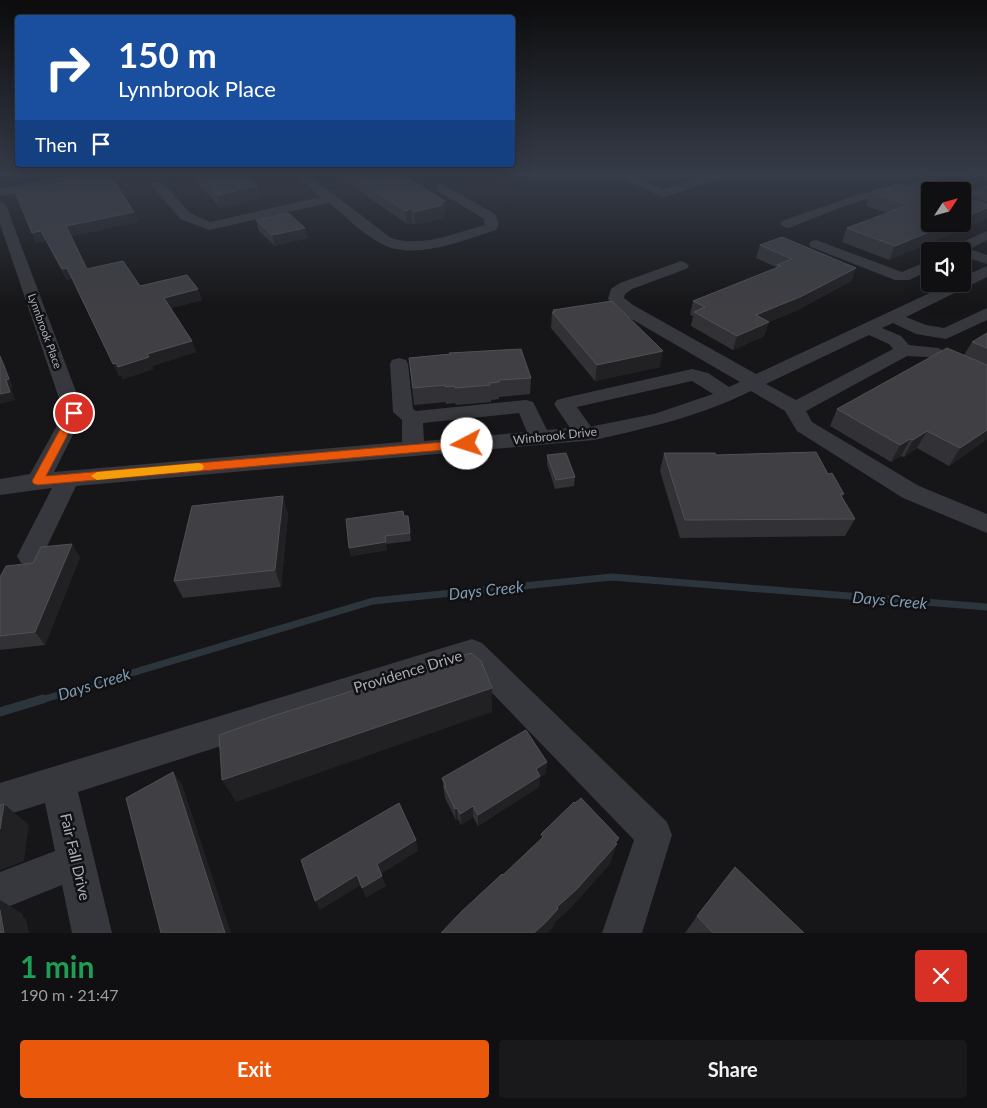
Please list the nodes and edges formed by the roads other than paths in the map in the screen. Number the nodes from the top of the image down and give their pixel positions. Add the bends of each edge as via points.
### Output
1 (5, 219) edge
2 (194, 219) edge
3 (243, 219) edge
4 (357, 219) edge
5 (491, 219) edge
6 (803, 219) edge
7 (787, 224) dead end
8 (987, 235) edge
9 (971, 243) edge
10 (816, 244) dead end
11 (971, 255) edge
12 (987, 260) edge
13 (681, 266) dead end
14 (921, 268) edge
15 (987, 272) edge
16 (908, 275) junction
17 (921, 278) edge
18 (971, 279) edge
19 (944, 292) edge
20 (987, 313) edge
21 (892, 316) junction
22 (868, 328) junction
23 (935, 333) junction
24 (904, 350) junction
25 (399, 364) dead end
26 (987, 369) edge
27 (987, 378) edge
28 (753, 383) junction
29 (728, 395) junction
30 (793, 407) junction
31 (412, 418) junction
32 (584, 434) junction
33 (540, 438) junction
34 (413, 449) junction
35 (68, 478) junction
36 (38, 481) junction
37 (0, 487) edge
38 (987, 524) edge
39 (30, 556) dead end
40 (58, 781) junction
41 (0, 800) edge
42 (76, 861) junction
43 (0, 891) edge
44 (92, 933) edge
45 (622, 933) edge

1 - 36 street, Lynnbrook Place via 74,413
2 - 3 street via 209,226
4 - 5 street via 398,246 421,246 491,227
6 - 7 street
8 - 9 street
10 - 16 street via 900,277
11 - 12 street
13 - 28 street via 626,286 617,292 616,299 627,309
14 - 16 street
15 - 18 street, Winbrook Drive
16 - 17 street
19 - 21 street, Winbrook Drive
20 - 23 street via 946,334
21 - 22 street, Winbrook Drive
21 - 23 street
22 - 24 street via 895,340
22 - 28 street, Winbrook Drive
23 - 26 street via 940,346
24 - 27 street via 932,352
24 - 30 street via 799,407
25 - 31 street via 403,412
28 - 29 street, Winbrook Drive
28 - 30 street
29 - 32 street, Winbrook Drive via 660,419
29 - 32 street via 692,374 564,404
30 - 38 street via 804,426 911,492
31 - 33 street via 526,406
31 - 34 street
32 - 33 street, Winbrook Drive
33 - 34 street, Winbrook Drive
34 - 35 street, Winbrook Drive
35 - 36 street, Winbrook Drive
35 - 39 street
36 - 37 street, Winbrook Drive
40 - 41 street, Providence Drive
40 - 42 street, Fair Fall Drive
40 - 45 street, Providence Drive via 472,652 654,835
42 - 43 street
42 - 44 street, Fair Fall Drive

